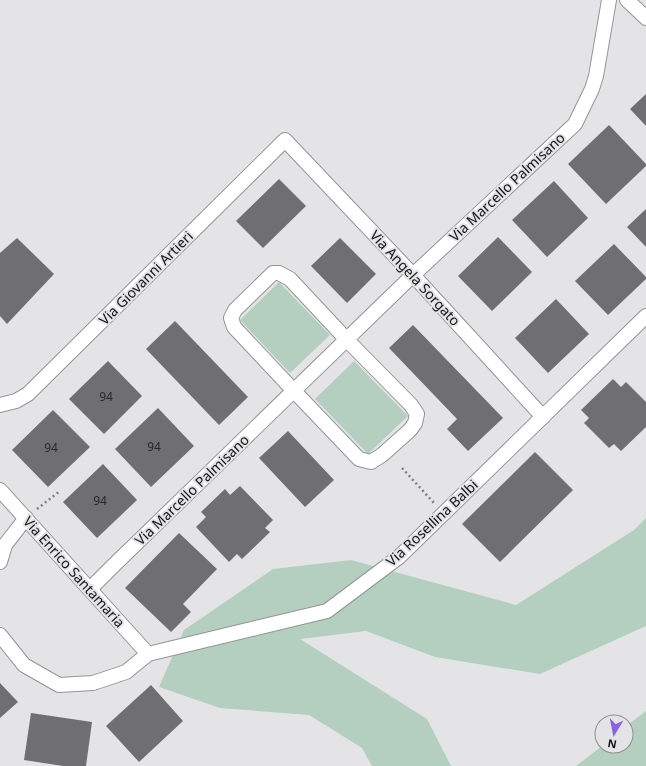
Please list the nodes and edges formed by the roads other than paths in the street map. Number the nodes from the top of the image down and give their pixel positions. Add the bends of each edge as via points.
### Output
1 (609, 0) edge
2 (627, 0) edge
3 (646, 18) edge
4 (285, 140) joint
5 (413, 275) junction
6 (646, 316) edge
7 (347, 340) junction
8 (294, 391) junction
9 (0, 405) edge
10 (543, 417) junction
11 (0, 490) edge
12 (26, 518) junction
13 (0, 562) edge
14 (90, 589) junction
15 (0, 635) edge
16 (148, 654) junction

1 - 5 street, Via Marcello Palmisano via 596,76 575,124
2 - 3 street
4 - 5 street, Via Angela Sorgato
4 - 9 street, Via Giovanni Artieri via 28,394 16,401
5 - 7 street, Via Marcello Palmisano
5 - 10 street, Via Angela Sorgato
6 - 10 street, Via Rosellina Balbi
7 - 8 street, Via Marcello Palmisano
7 - 8 street via 290,279 279,273 272,273 235,310 231,318 234,327
7 - 8 street via 417,414 410,430 371,462 359,459
8 - 14 street, Via Marcello Palmisano
10 - 16 street, Via Rosellina Balbi via 399,557 327,611
11 - 12 street, Via Enrico Santamaria
12 - 13 street via 5,545
12 - 14 street, Via Enrico Santamaria
14 - 16 street, Via Enrico Santamaria
15 - 16 street via 24,665 59,685 93,683 126,672

